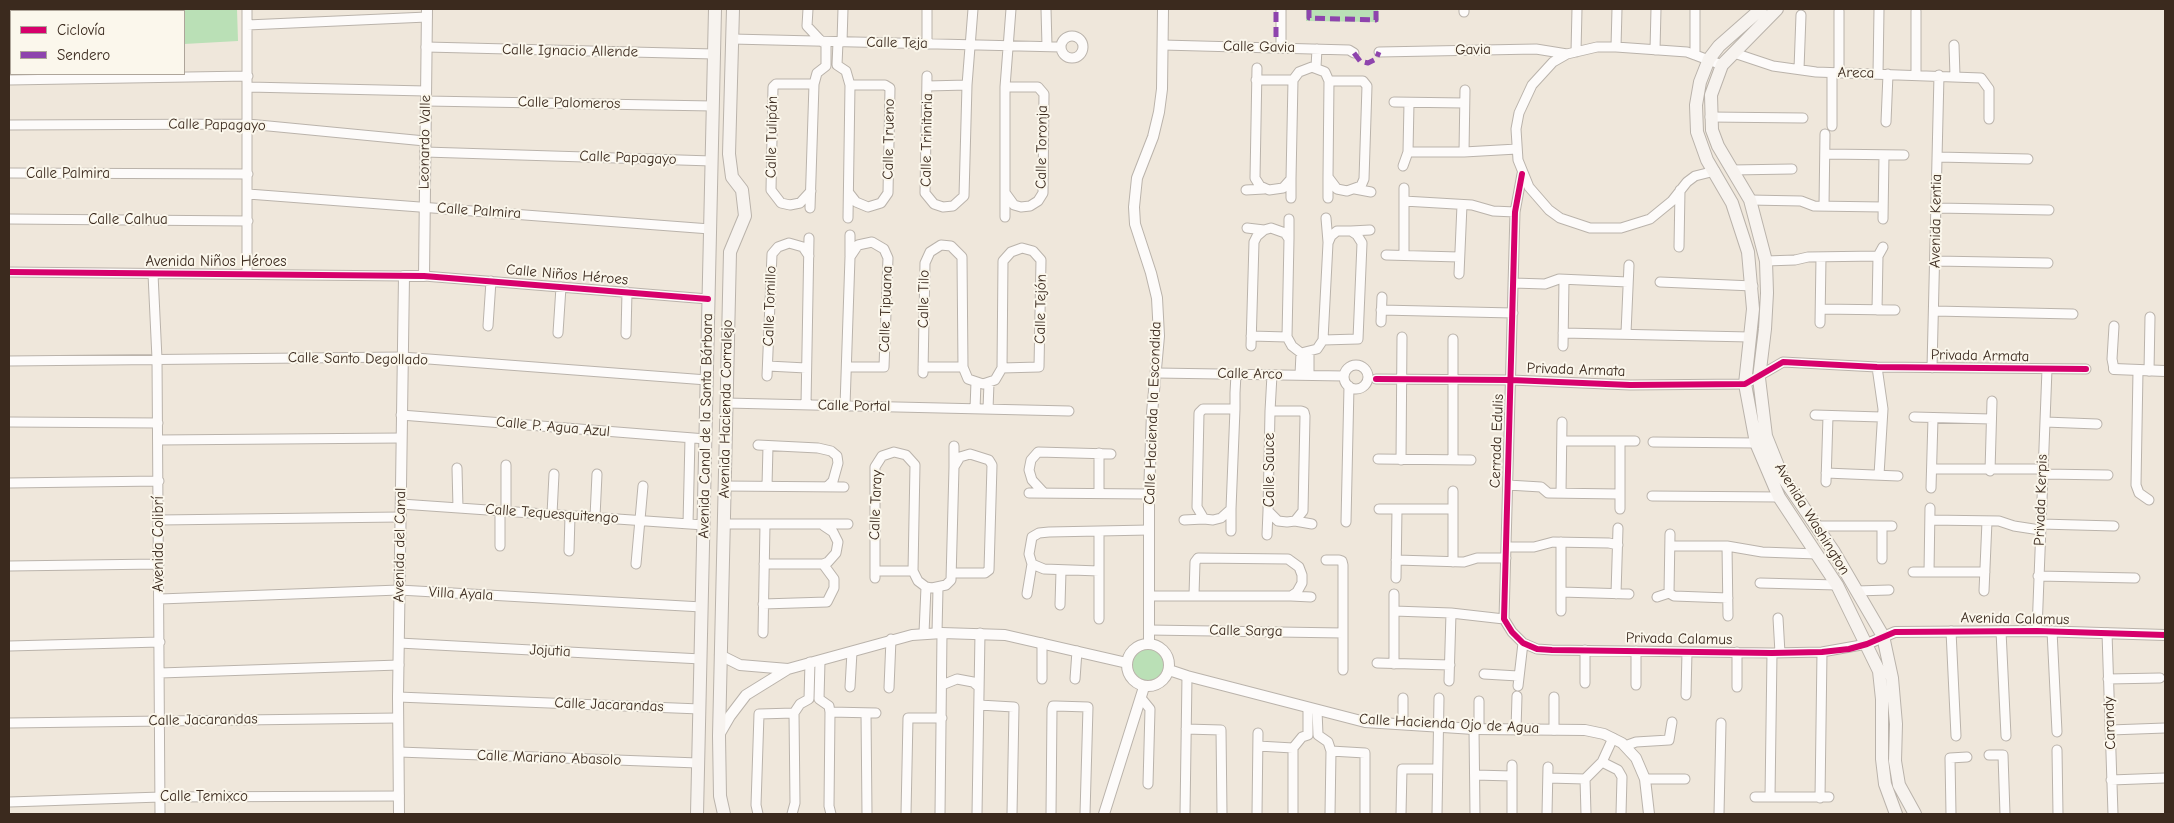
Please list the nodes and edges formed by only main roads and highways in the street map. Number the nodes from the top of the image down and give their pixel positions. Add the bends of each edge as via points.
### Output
1 (715, 9) edge
2 (733, 9) edge
3 (1761, 9) edge
4 (1777, 9) edge
5 (719, 701) junction
6 (700, 705) junction
7 (697, 814) edge
8 (724, 814) edge
9 (1896, 814) edge
10 (1914, 814) edge

1 - 6 main road, Avenida Canal de la Santa Bárbara
2 - 5 main road, Avenida Hacienda Corralejo via 730,154 732,177 742,190 745,216 730,252
3 - 9 main road, Avenida Washington via 1709,59 1696,105 1697,132 1707,160 1732,203 1748,252 1753,309 1745,384 1756,443 1779,497 1837,585 1879,670 1882,759 1885,784
4 - 10 main road, Avenida Washington via 1722,65 1711,95 1712,130 1750,200 1766,261 1765,329 1759,378 1766,436 1786,483 1883,636 1892,678 1896,724 1894,760 1899,785
5 - 6 main road
5 - 8 main road, Avenida Hacienda Corralejo via 720,796
6 - 7 main road, Avenida Canal de la Santa Bárbara

